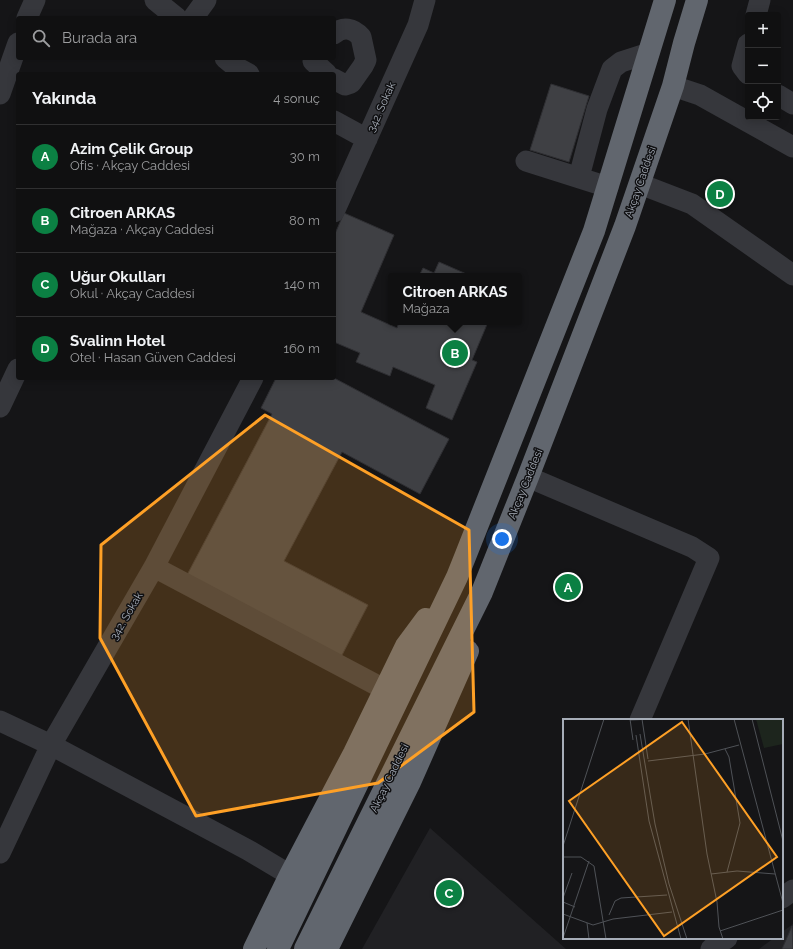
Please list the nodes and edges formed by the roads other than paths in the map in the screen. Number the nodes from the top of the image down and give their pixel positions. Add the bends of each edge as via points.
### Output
1 (35, 0) edge
2 (155, 0) edge
3 (206, 0) edge
4 (425, 0) edge
5 (665, 0) edge
6 (698, 0) edge
7 (760, 0) edge
8 (757, 12) edge
9 (28, 16) edge
10 (175, 16) edge
11 (194, 16) edge
12 (336, 32) edge
13 (16, 49) edge
14 (649, 54) junction
15 (745, 55) edge
16 (227, 60) edge
17 (745, 70) edge
18 (245, 72) edge
19 (336, 80) edge
20 (673, 86) junction
21 (0, 94) edge
22 (781, 97) edge
23 (793, 104) edge
24 (336, 122) edge
25 (367, 139) junction
26 (793, 147) edge
27 (526, 160) dead end
28 (579, 178) junction
29 (640, 184) junction
30 (608, 187) junction
31 (336, 208) edge
32 (793, 275) edge
33 (16, 373) edge
34 (252, 380) edge
35 (0, 407) edge
36 (528, 477) junction
37 (154, 567) junction
38 (457, 577) junction
39 (482, 592) junction
40 (384, 689) junction
41 (640, 719) edge
42 (0, 721) edge
43 (51, 744) junction
44 (0, 853) edge
45 (290, 875) junction
46 (793, 890) edge
47 (783, 897) edge
48 (726, 939) edge
49 (254, 949) edge
50 (278, 949) edge
51 (305, 949) edge
52 (327, 949) edge
53 (711, 949) edge

1 - 9 street
2 - 10 street
3 - 11 street
4 - 25 street, 342. Sokak via 418,25
5 - 14 highway
6 - 20 highway, Akçay Caddesi
7 - 8 street
12 - 19 street via 348,29 359,35 366,60 351,83 345,85
13 - 21 street
14 - 28 street via 620,62 612,69 597,109
14 - 30 highway
15 - 17 street via 742,66
16 - 18 street
20 - 26 street via 700,95
20 - 29 highway, Akçay Caddesi
22 - 23 street
24 - 25 street
25 - 31 street, 342. Sokak
27 - 28 street
28 - 30 street
29 - 32 street via 692,204
29 - 36 highway, Akçay Caddesi
30 - 38 highway via 594,231
33 - 35 street
34 - 37 street, 342. Sokak
36 - 39 highway, Akçay Caddesi
36 - 41 street via 692,547 709,558
37 - 40 street
37 - 43 street, 342. Sokak
38 - 40 highway via 406,646
38 - 50 highway
39 - 51 highway, Akçay Caddesi
39 - 52 highway via 472,643 410,782
40 - 45 highway via 354,753
42 - 43 street
43 - 44 street, 342. Sokak
43 - 45 street
45 - 49 highway
46 - 47 street
48 - 53 street

